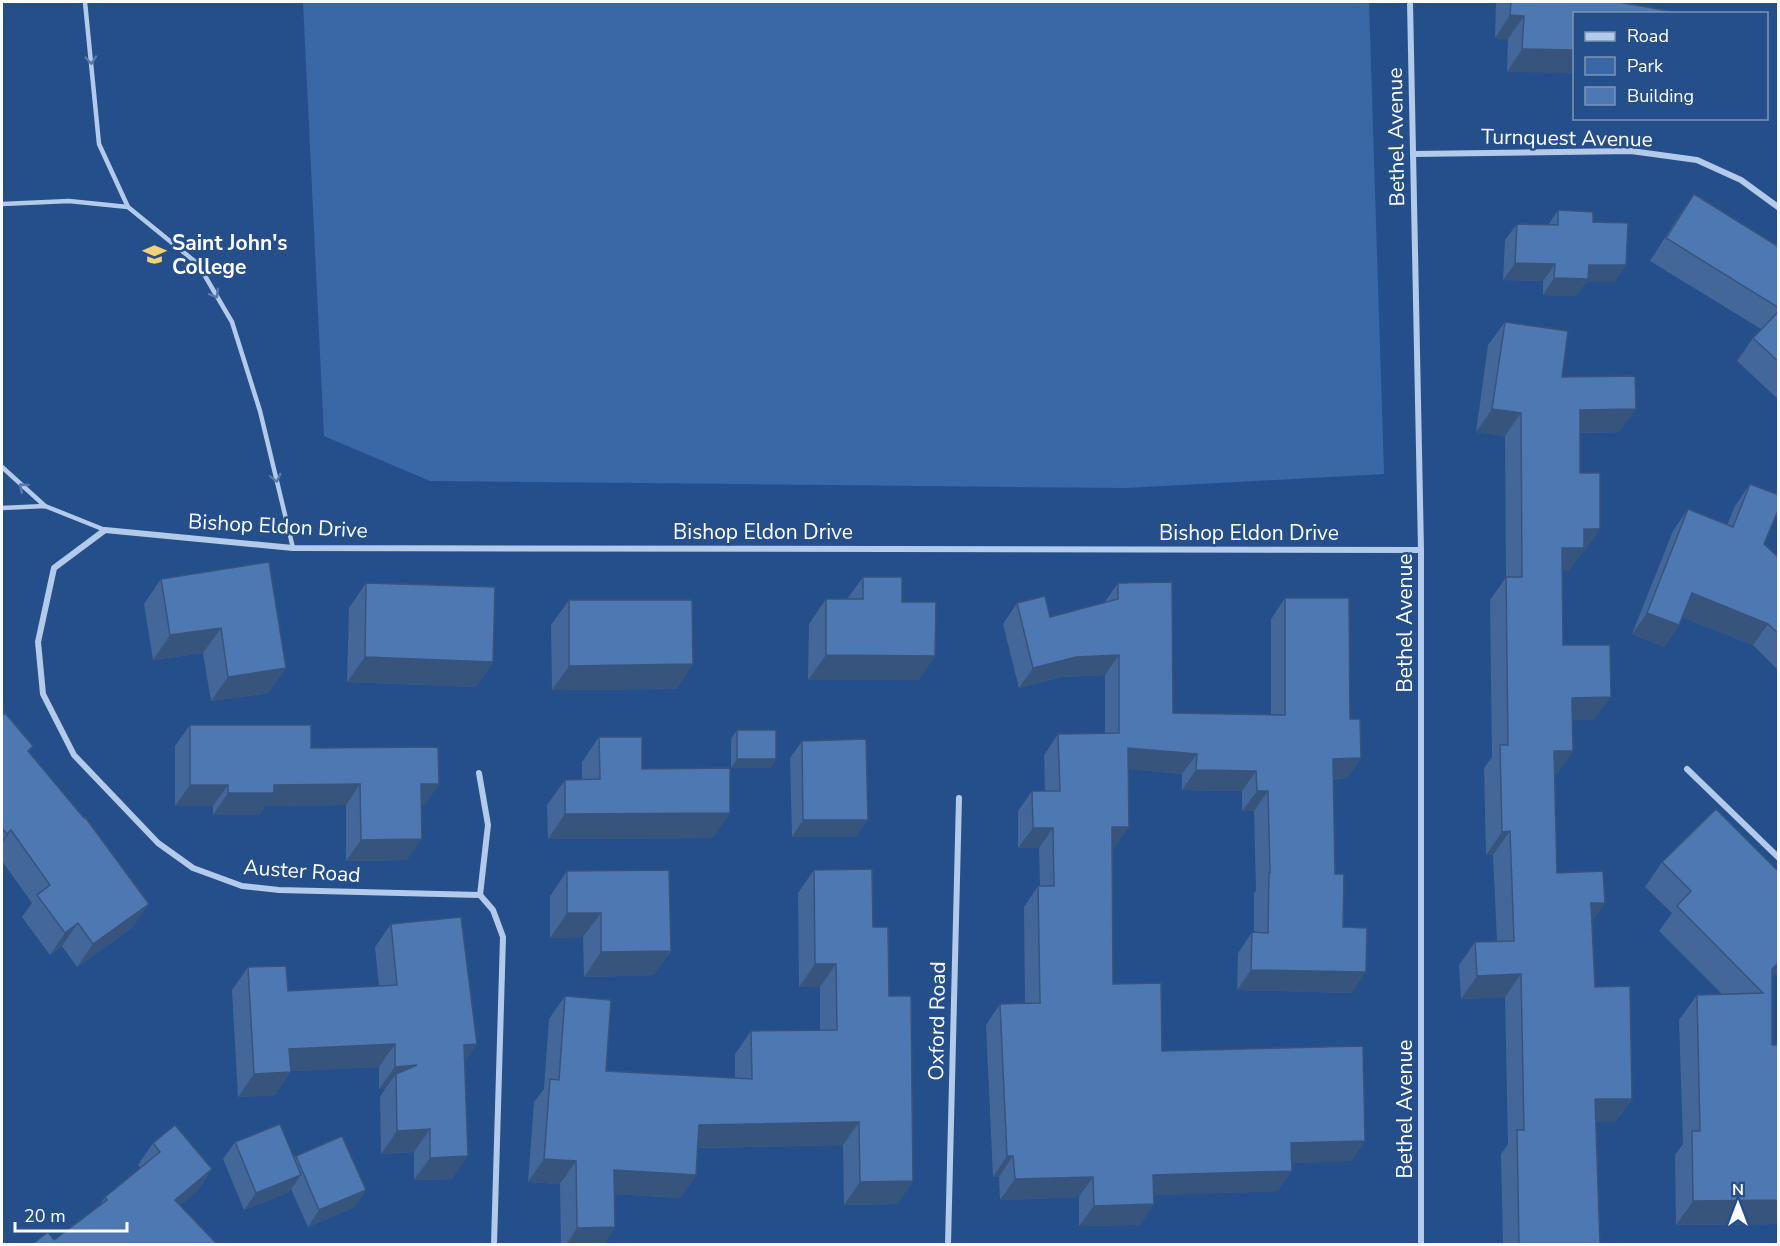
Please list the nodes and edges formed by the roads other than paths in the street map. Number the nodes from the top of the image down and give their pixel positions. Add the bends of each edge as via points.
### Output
1 (86, 2) edge
2 (1410, 2) edge
3 (1413, 154) junction
4 (2, 204) edge
5 (128, 207) junction
6 (1779, 207) edge
7 (2, 467) edge
8 (45, 506) junction
9 (2, 508) edge
10 (105, 530) junction
11 (293, 548) junction
12 (1421, 550) junction
13 (1687, 769) dead end
14 (479, 773) dead end
15 (959, 798) dead end
16 (1779, 857) edge
17 (480, 895) junction
18 (494, 1245) edge
19 (948, 1245) edge
20 (1421, 1245) edge

1 -> 5 lane via 99,144
2 - 3 street, Bethel Avenue
3 - 6 street, Turnquest Avenue via 1631,151 1697,160 1741,180
3 - 12 street, Bethel Avenue
4 - 5 lane via 69,201
5 -> 11 lane via 198,264 232,322 260,411
8 -> 7 lane
8 - 9 lane
8 - 10 lane
10 - 11 street, Bishop Eldon Drive
10 - 17 street, Auster Road via 54,568 38,642 43,694 74,754 158,843 193,868 242,886
11 - 12 street, Bishop Eldon Drive
12 - 20 street, Bethel Avenue
13 - 16 street
14 - 17 street via 488,825
15 - 19 street, Oxford Road
17 - 18 street via 493,910 503,937

